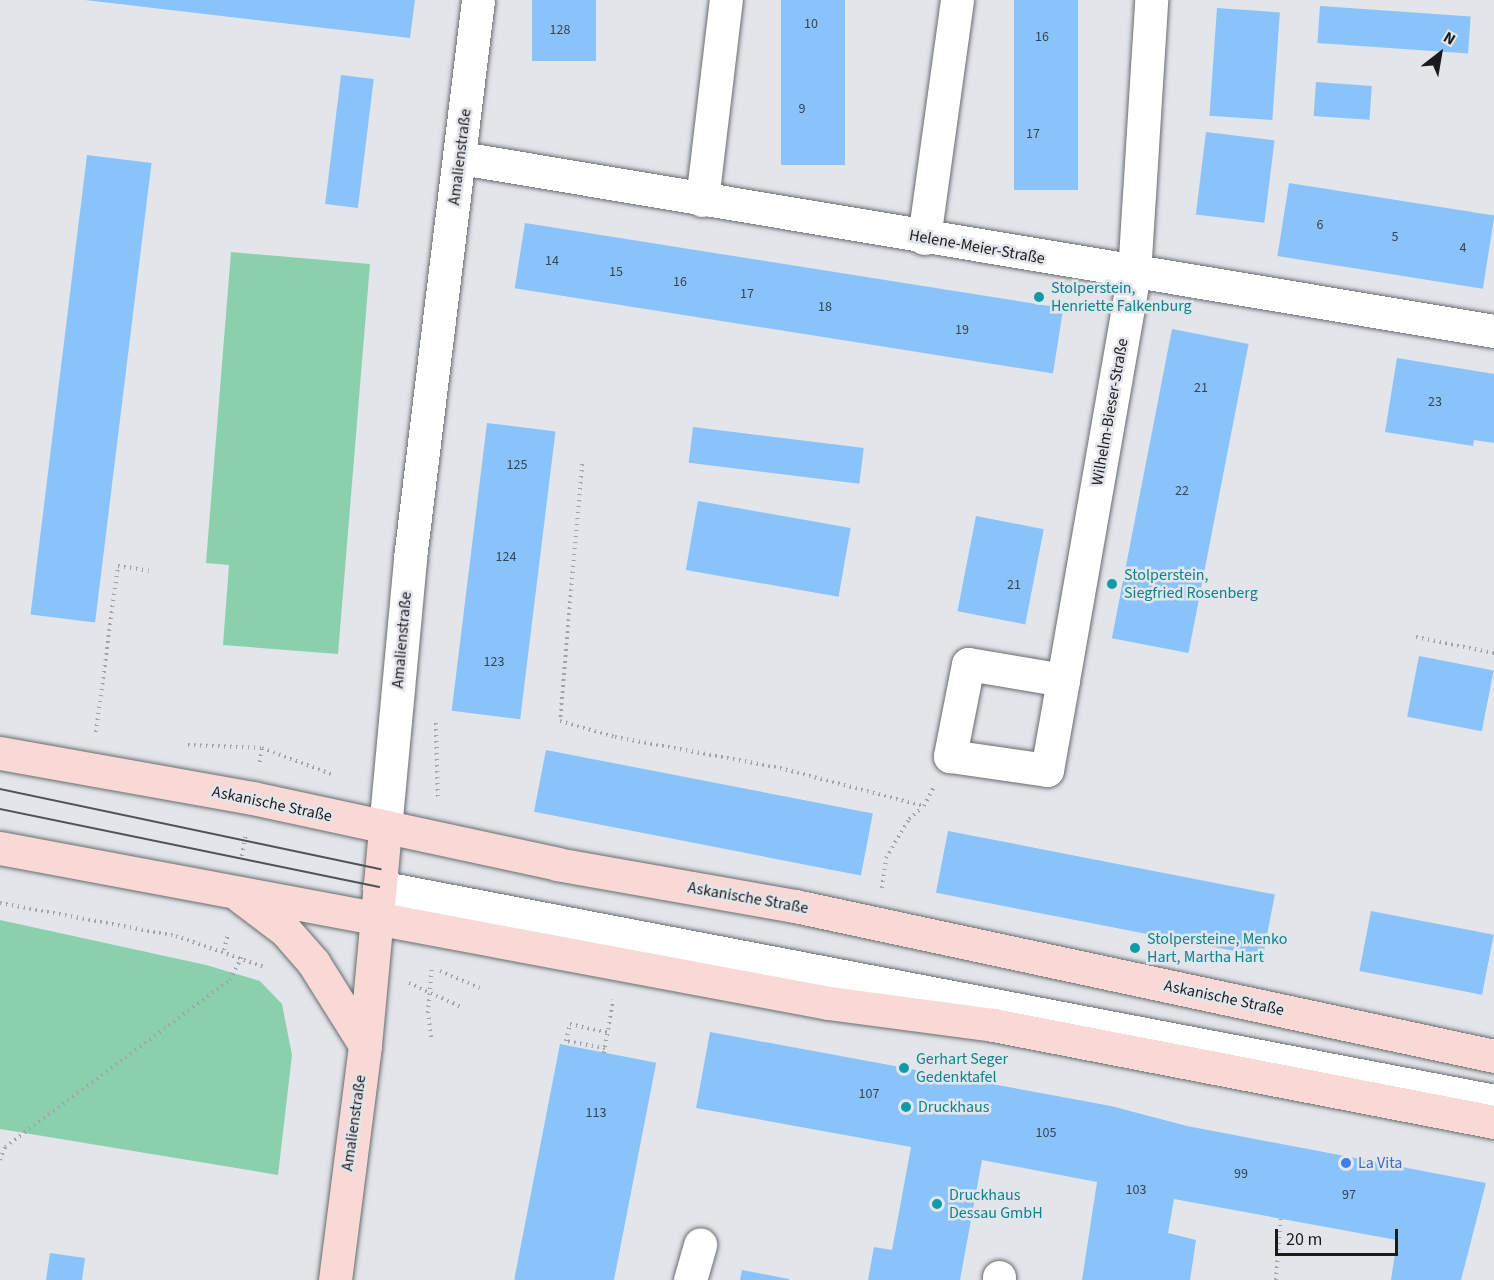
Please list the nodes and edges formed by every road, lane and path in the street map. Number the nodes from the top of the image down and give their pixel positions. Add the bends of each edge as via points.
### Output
1 (478, 0) edge
2 (726, 0) edge
3 (957, 0) edge
4 (1151, 0) edge
5 (460, 158) junction
6 (702, 200) junction
7 (924, 238) junction
8 (1134, 274) junction
9 (1494, 331) edge
10 (582, 464) dead end
11 (149, 571) dead end
12 (1416, 637) dead end
13 (1494, 653) edge
14 (1063, 680) junction
15 (95, 741) dead end
16 (262, 748) dead end
17 (0, 753) edge
18 (950, 756) junction
19 (253, 798) junction
20 (924, 806) junction
21 (385, 829) junction
22 (0, 848) edge
23 (379, 892) junction
24 (880, 892) dead end
25 (236, 893) junction
26 (0, 903) edge
27 (224, 950) junction
28 (242, 956) junction
29 (372, 966) junction
30 (270, 972) dead end
31 (616, 987) dead end
32 (461, 1007) dead end
33 (608, 1033) junction
34 (365, 1045) junction
35 (1494, 1056) edge
36 (1494, 1082) edge
37 (1494, 1101) edge
38 (1494, 1122) edge
39 (0, 1160) edge
40 (1281, 1216) dead end
41 (700, 1244) dead end
42 (335, 1280) edge
43 (690, 1280) edge
44 (1276, 1280) edge

1 - 5 street, Amalienstraße
2 - 6 street
3 - 7 street
4 - 8 street, Wilhelm-Bieser-Straße
5 - 6 street, Helene-Meier-Straße
5 - 21 street, Amalienstraße via 410,558
6 - 7 street, Helene-Meier-Straße
7 - 8 street, Helene-Meier-Straße
8 - 9 street, Helene-Meier-Straße
8 - 14 street, Wilhelm-Bieser-Straße
10 - 20 path via 560,721 615,737 780,768
11 - 15 path via 118,567
12 - 13 path
14 - 18 street, Wilhelm-Bieser-Straße via 1047,770
14 - 18 street via 968,664
16 - 19 path
17 - 19 main road, Askanische Straße
18 - 20 path
19 - 21 main road, Askanische Straße
19 - 25 path
20 - 24 path via 909,819 886,858
21 - 23 main road, Amalienstraße
21 - 35 main road, Askanische Straße via 795,906
22 - 25 main road
23 - 25 main road
23 - 29 main road, Amalienstraße
23 - 36 street
23 - 37 street
23 - 38 main road via 829,1003 993,1025
25 - 27 path
25 - 34 main road via 285,930 313,962
26 - 27 path via 141,928
27 - 28 path
28 - 30 path
28 - 39 path via 230,980 5,1147
29 - 32 path
29 - 34 main road, Amalienstraße
31 - 33 path
33 - 33 path via 604,1051 566,1041 570,1024
34 - 42 main road, Amalienstraße
40 - 44 path
41 - 43 street

